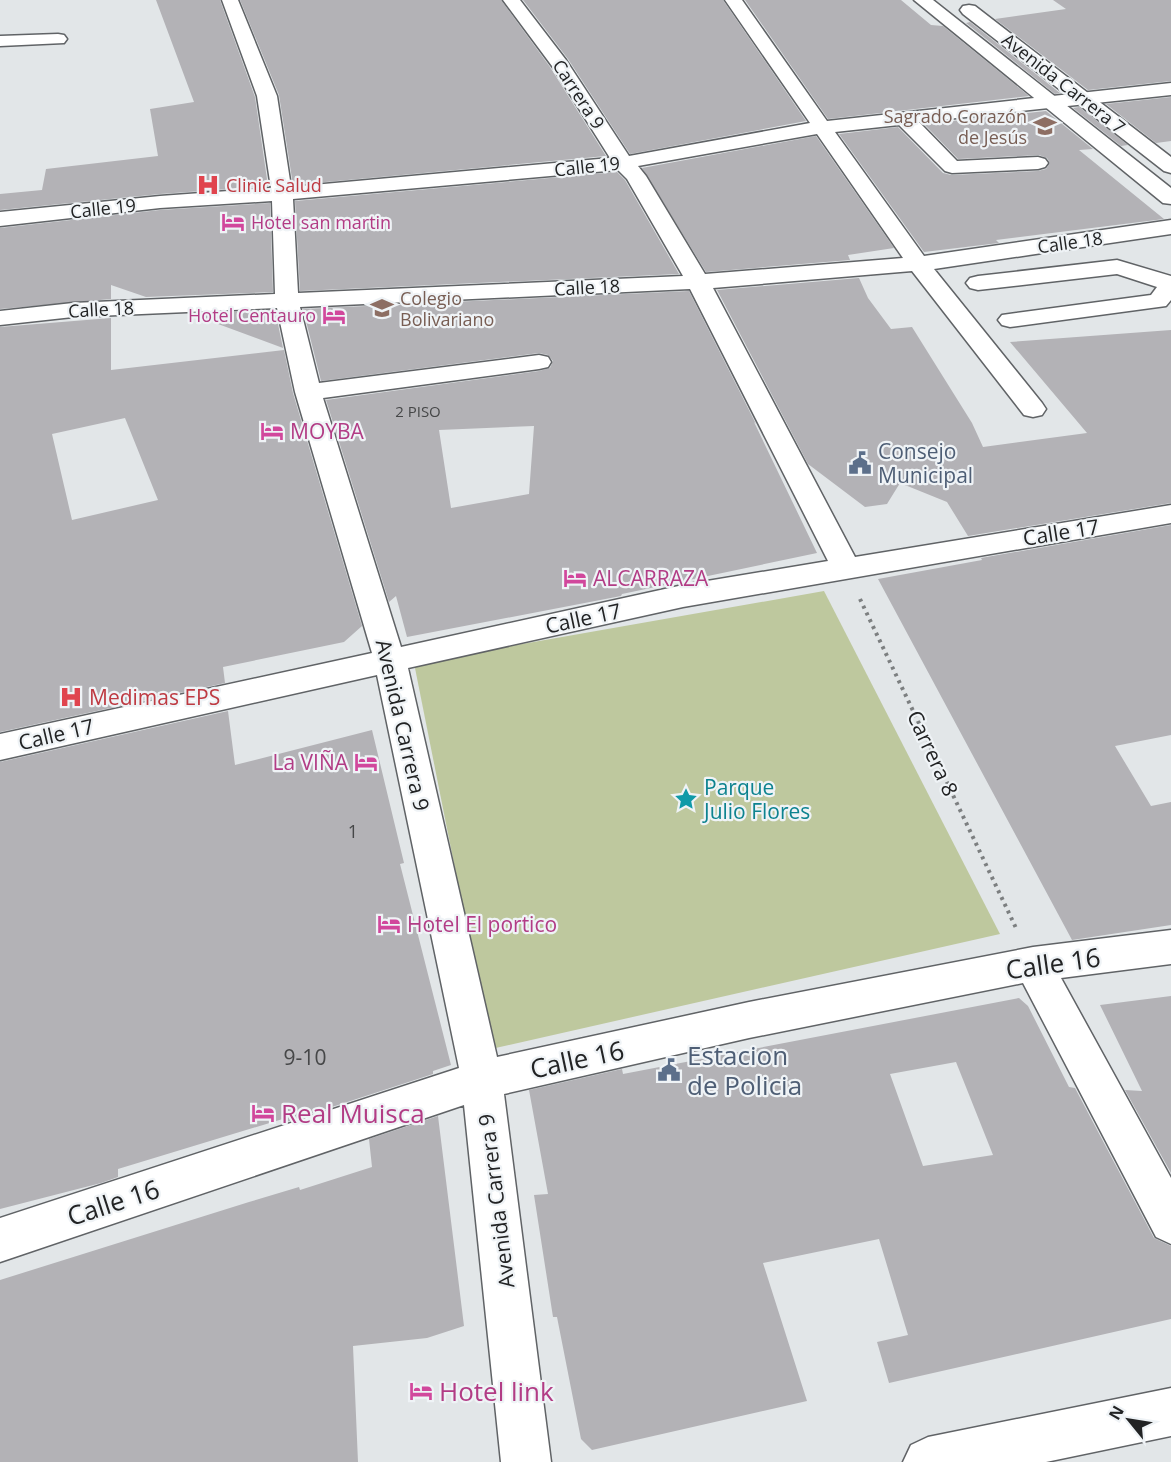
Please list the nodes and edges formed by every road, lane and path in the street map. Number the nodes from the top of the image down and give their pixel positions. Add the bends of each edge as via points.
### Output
1 (230, 0) edge
2 (512, 0) edge
3 (733, 0) edge
4 (922, 0) edge
5 (956, 0) edge
6 (58, 39) dead end
7 (0, 41) edge
8 (1171, 89) edge
9 (1084, 97) junction
10 (1048, 101) junction
11 (904, 118) junction
12 (823, 127) junction
13 (623, 163) junction
14 (1038, 163) dead end
15 (1171, 166) edge
16 (282, 194) junction
17 (1171, 198) edge
18 (0, 219) edge
19 (1171, 227) edge
20 (918, 264) junction
21 (698, 282) junction
22 (978, 283) dead end
23 (1170, 284) edge
24 (287, 300) junction
25 (0, 318) edge
26 (1010, 320) dead end
27 (539, 363) dead end
28 (308, 392) junction
29 (1033, 409) dead end
30 (1171, 514) edge
31 (846, 568) junction
32 (390, 660) junction
33 (0, 747) edge
34 (1171, 947) edge
35 (1033, 964) junction
36 (482, 1080) junction
37 (1171, 1222) edge
38 (0, 1240) edge
39 (1171, 1412) edge
40 (526, 1462) edge
41 (928, 1462) edge

1 - 16 street, Avenida Carrera 9 via 267,96
2 - 13 street, Carrera 9 via 560,64
3 - 12 street
4 - 10 street, Avenida Carrera 7
5 - 9 street, Avenida Carrera 7
6 - 7 street
8 - 9 street, Calle 19
9 - 10 street, Calle 19
9 - 15 street, Avenida Carrera 7
10 - 11 street, Calle 19
10 - 17 street, Avenida Carrera 7
11 - 12 street, Calle 19
11 - 14 street via 952,167
12 - 13 street, Calle 19
12 - 20 street
13 - 16 street, Calle 19
13 - 21 street, Carrera 9 via 636,176
16 - 18 street, Calle 19
16 - 24 street, Avenida Carrera 9
19 - 20 street, Calle 18
20 - 21 street, Calle 18
20 - 29 street
21 - 24 street, Calle 18
21 - 31 street
22 - 23 street via 1108,267 1138,272
23 - 26 street via 1158,301
24 - 25 street, Calle 18 via 73,310
24 - 28 street, Avenida Carrera 9
27 - 28 street
28 - 32 street, Avenida Carrera 9
30 - 31 street, Calle 17
31 - 32 street, Calle 17 via 683,596
31 - 35 path, Carrera 8
32 - 33 street, Calle 17
32 - 36 street, Avenida Carrera 9
34 - 35 street, Calle 16
35 - 36 street, Calle 16 via 749,1020
35 - 37 street
36 - 38 street, Calle 16
36 - 40 street, Avenida Carrera 9
39 - 41 street

